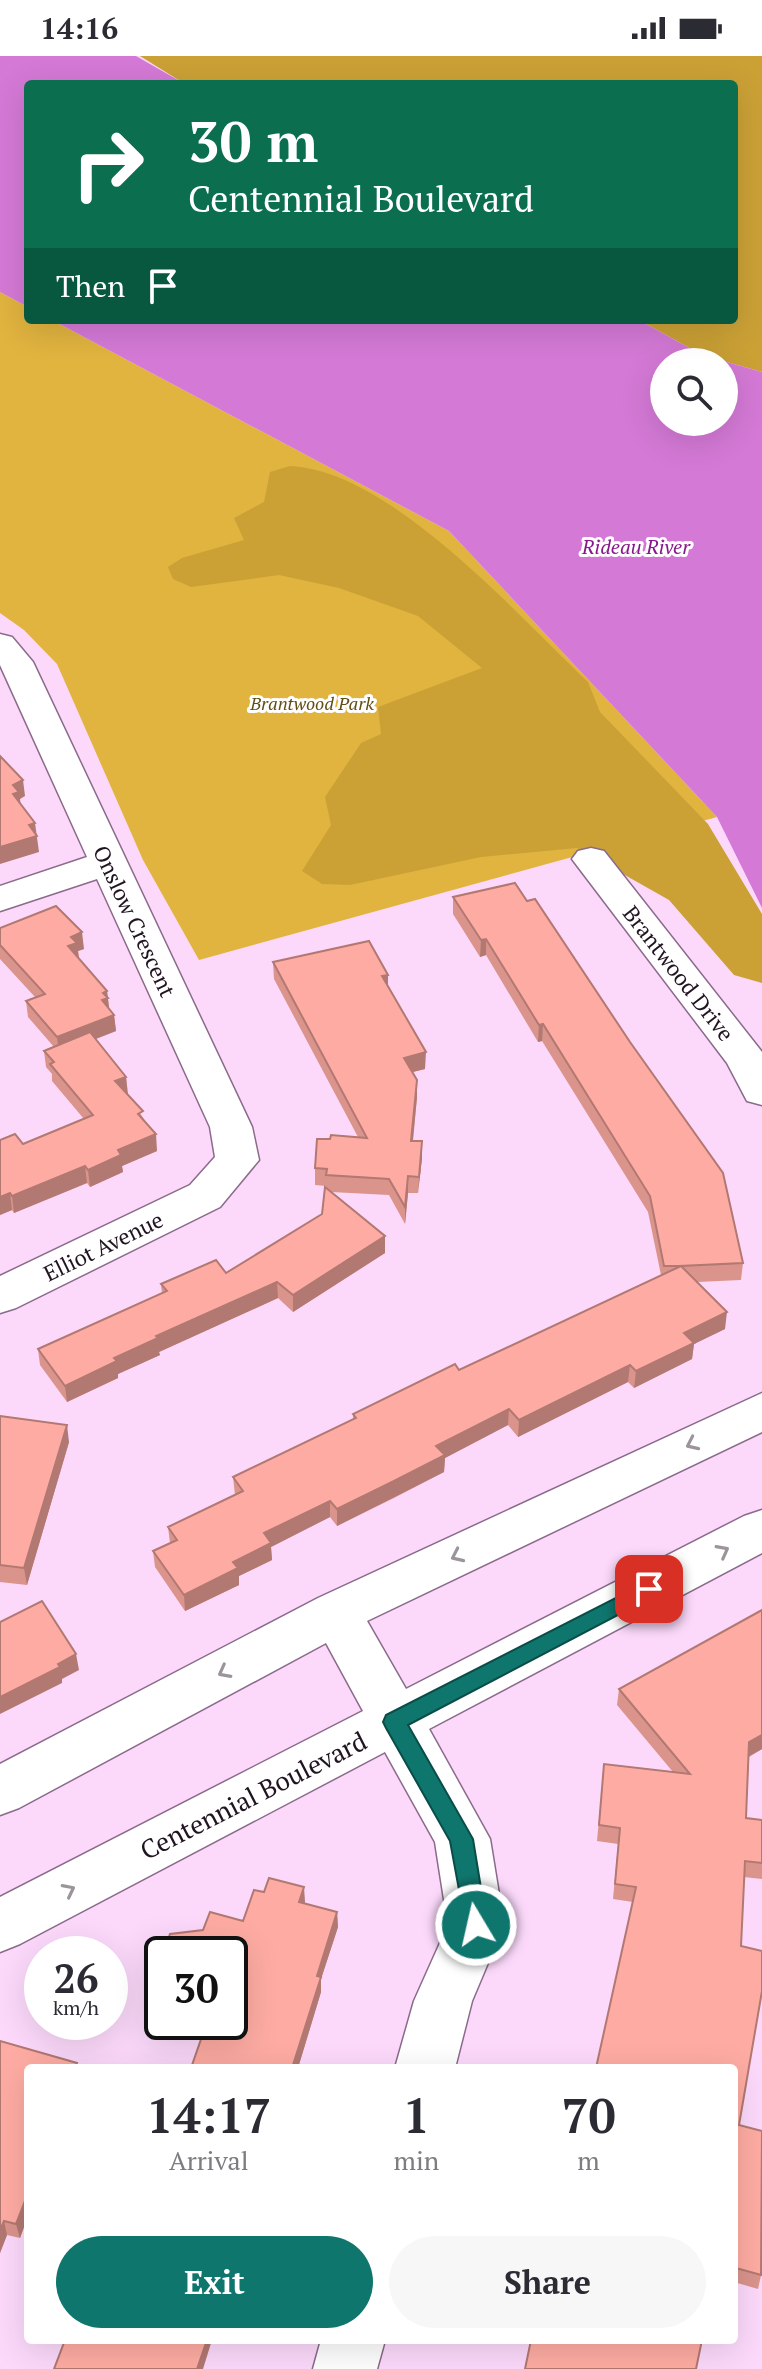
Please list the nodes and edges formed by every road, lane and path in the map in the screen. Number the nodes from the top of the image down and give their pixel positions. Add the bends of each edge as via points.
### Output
1 (0, 644) edge
2 (591, 859) dead end
3 (108, 863) junction
4 (0, 899) edge
5 (762, 1091) edge
6 (205, 1196) joint
7 (0, 1296) edge
8 (762, 1411) edge
9 (762, 1530) edge
10 (336, 1613) junction
11 (394, 1722) junction
12 (0, 1791) edge
13 (0, 1926) edge
14 (426, 2064) edge
15 (352, 2344) edge
16 (345, 2369) edge

1 - 3 street, Onslow Crescent via 16,662
2 - 5 street, Brantwood Drive via 745,1058
3 - 4 street
3 - 6 street, Onslow Crescent via 231,1127 237,1160
6 - 7 street, Elliot Avenue
8 -> 10 street
11 -> 9 street, Centennial Boulevard
10 - 11 street
10 -> 12 street
13 -> 11 street, Centennial Boulevard
11 - 14 street via 462,1839 476,1925 443,2001
15 - 16 street

